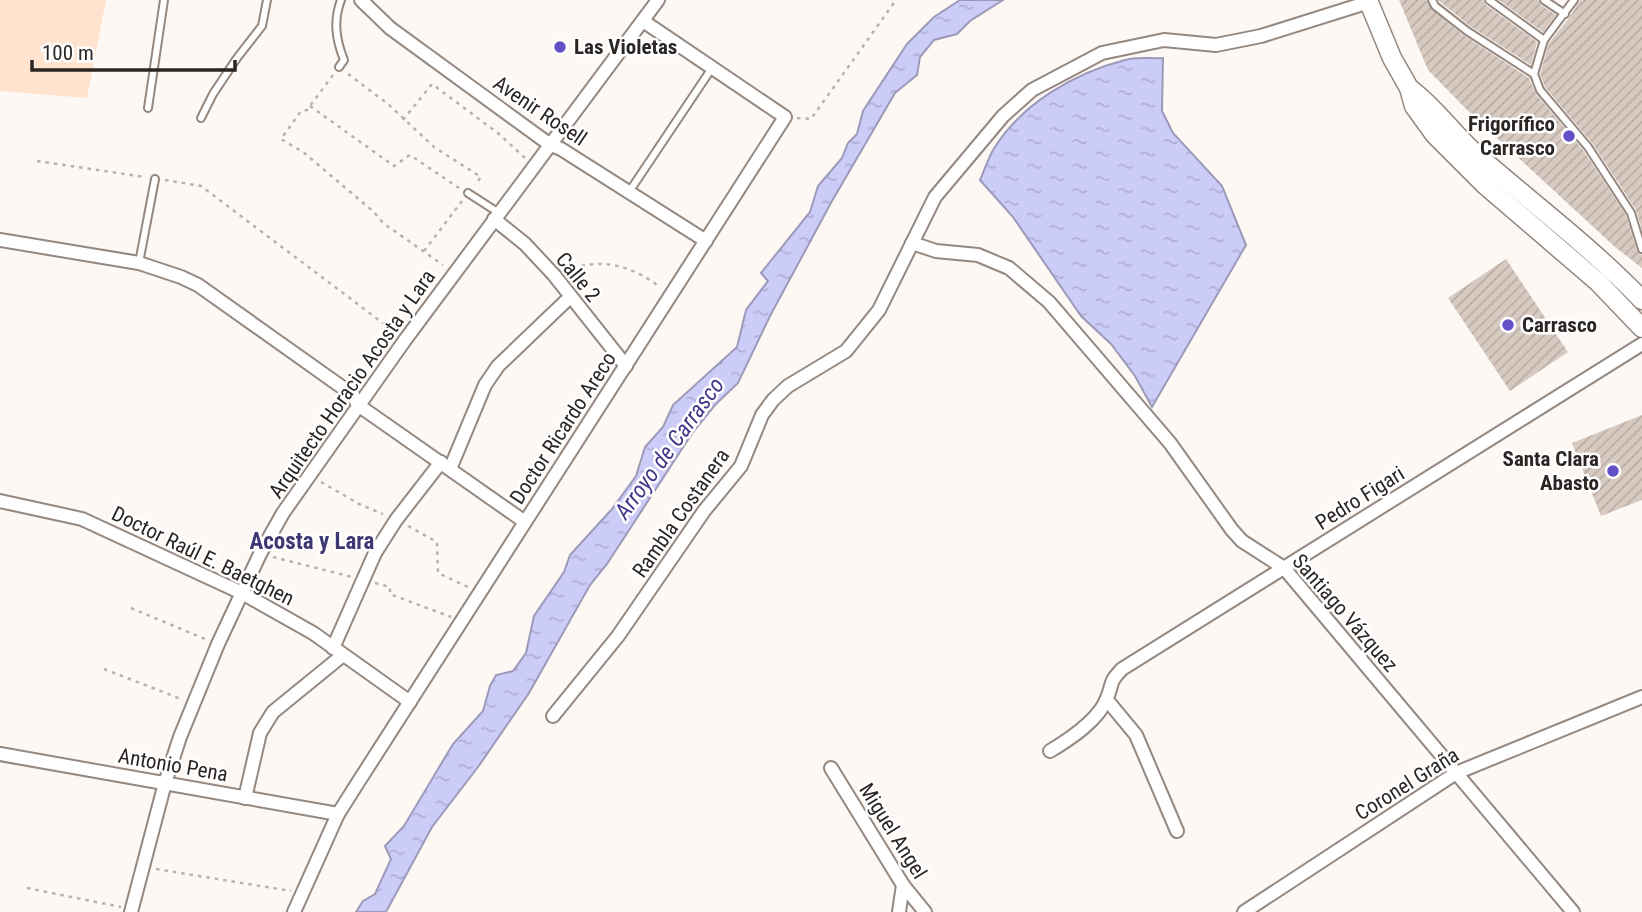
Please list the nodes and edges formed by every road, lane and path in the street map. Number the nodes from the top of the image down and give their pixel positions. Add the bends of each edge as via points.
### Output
1 (164, 0) edge
2 (267, 0) edge
3 (341, 0) edge
4 (361, 0) edge
5 (658, 0) edge
6 (896, 0) edge
7 (1432, 0) edge
8 (1489, 0) edge
9 (1544, 0) edge
10 (1574, 0) edge
11 (1368, 1) edge
12 (1565, 13) junction
13 (643, 20) junction
14 (1544, 40) junction
15 (339, 67) junction
16 (712, 68) junction
17 (1534, 74) junction
18 (1409, 88) junction
19 (310, 106) junction
20 (148, 108) dead end
21 (786, 117) junction
22 (201, 118) dead end
23 (403, 120) junction
24 (549, 144) junction
25 (37, 161) dead end
26 (534, 164) junction
27 (155, 179) junction
28 (468, 193) junction
29 (628, 193) junction
30 (497, 216) junction
31 (0, 240) edge
32 (706, 241) junction
33 (912, 243) junction
34 (1642, 249) edge
35 (424, 251) junction
36 (139, 262) junction
37 (455, 273) junction
38 (554, 275) junction
39 (671, 295) junction
40 (569, 298) junction
41 (1641, 298) edge
42 (1625, 308) junction
43 (1642, 328) edge
44 (405, 340) junction
45 (1642, 344) edge
46 (626, 366) junction
47 (358, 405) junction
48 (445, 466) junction
49 (0, 501) edge
50 (525, 522) junction
51 (1284, 568) junction
52 (242, 593) junction
53 (131, 608) dead end
54 (218, 644) junction
55 (338, 652) junction
56 (104, 669) dead end
57 (1642, 697) edge
58 (1107, 700) junction
59 (410, 702) junction
60 (194, 704) junction
61 (553, 716) dead end
62 (1050, 751) dead end
63 (0, 754) edge
64 (831, 768) dead end
65 (1456, 773) junction
66 (165, 783) junction
67 (245, 798) junction
68 (338, 814) junction
69 (1177, 831) dead end
70 (142, 866) junction
71 (902, 885) junction
72 (27, 888) dead end
73 (302, 893) junction
74 (131, 910) edge
75 (294, 912) edge
76 (899, 912) edge
77 (925, 912) edge
78 (1244, 912) edge
79 (1573, 912) edge

1 - 20 lane
2 - 22 lane via 262,26
3 - 15 lane via 336,26 344,60
4 - 24 street, Avenir Rosell via 390,28
5 - 13 street, Arquitecto Horacio Acosta y Lara
6 - 21 path via 811,119
7 - 17 lane via 1467,31
8 - 14 lane
9 - 12 lane
10 - 12 lane
11 - 18 main road
11 - 33 street, Rambla Costanera via 1261,36 1216,45 1164,40 1102,53 1072,68 1032,90 1003,116 935,197
12 - 14 lane
13 - 16 street
13 - 24 street, Arquitecto Horacio Acosta y Lara
14 - 17 lane
15 - 19 path
15 - 23 path
16 - 21 street
16 - 29 lane
17 - 34 lane via 1631,213
18 - 41 main road via 1470,149
18 - 42 main road via 1414,106 1461,162
19 - 28 path via 394,166 410,155
19 - 35 path via 300,111 281,139
21 - 32 street, Doctor Ricardo Areco
23 - 26 path via 432,84
23 - 28 path via 434,147 481,177
24 - 26 street, Arquitecto Horacio Acosta y Lara
24 - 29 street, Avenir Rosell
25 - 27 path
26 - 30 street, Arquitecto Horacio Acosta y Lara
27 - 36 lane
27 - 44 path via 201,186
28 - 30 lane
28 - 35 path
29 - 32 street, Avenir Rosell
30 - 37 street, Arquitecto Horacio Acosta y Lara
30 - 38 street, Calle 2
31 - 36 street
32 - 39 street, Doctor Ricardo Areco
33 - 51 street, Santiago Vázquez via 936,251 978,255 1009,268 1049,302 1170,443 1232,530
33 - 61 street, Rambla Costanera via 879,310 846,351 773,400 741,466 618,636
35 - 37 path
36 - 47 street via 198,285 353,396
37 - 44 street, Arquitecto Horacio Acosta y Lara
38 - 39 path via 598,262 623,266 645,275
38 - 40 street, Calle 2
39 - 46 street, Doctor Ricardo Areco
40 - 46 street, Calle 2
40 - 48 street via 498,366
41 - 42 street
42 - 43 main road
44 - 47 street, Arquitecto Horacio Acosta y Lara
45 - 51 street, Pedro Figari
46 - 50 street, Doctor Ricardo Areco
47 - 48 street
47 - 52 street, Arquitecto Horacio Acosta y Lara via 283,513
48 - 50 street
48 - 55 street via 396,520 375,553
49 - 52 street, Doctor Raúl E. Baetghen via 82,519
50 - 59 street, Doctor Ricardo Areco
51 - 58 street, Pedro Figari via 1122,669 1111,682
51 - 65 street, Santiago Vázquez
52 - 54 street, Arquitecto Horacio Acosta y Lara
52 - 55 street, Doctor Raúl E. Baetghen
53 - 54 path
54 - 60 street, Arquitecto Horacio Acosta y Lara
55 - 59 street, Doctor Raúl E. Baetghen
55 - 67 street via 273,712 260,733
56 - 60 path
57 - 65 street, Coronel Graña
58 - 62 street, Pedro Figari via 1079,734
58 - 69 street via 1136,735
59 - 68 street, Doctor Ricardo Areco
60 - 66 street, Arquitecto Horacio Acosta y Lara
63 - 66 street, Antonio Pena
64 - 71 street, Miguel Angel
65 - 78 street, Coronel Graña
65 - 79 street, Santiago Vázquez
66 - 67 street, Antonio Pena
66 - 70 street, Arquitecto Horacio Acosta y Lara
67 - 68 street, Antonio Pena
68 - 73 street, Doctor Ricardo Areco
70 - 73 path
70 - 74 street, Arquitecto Horacio Acosta y Lara
71 - 76 street
71 - 77 street, Miguel Angel
72 - 74 path
73 - 75 street, Doctor Ricardo Areco

